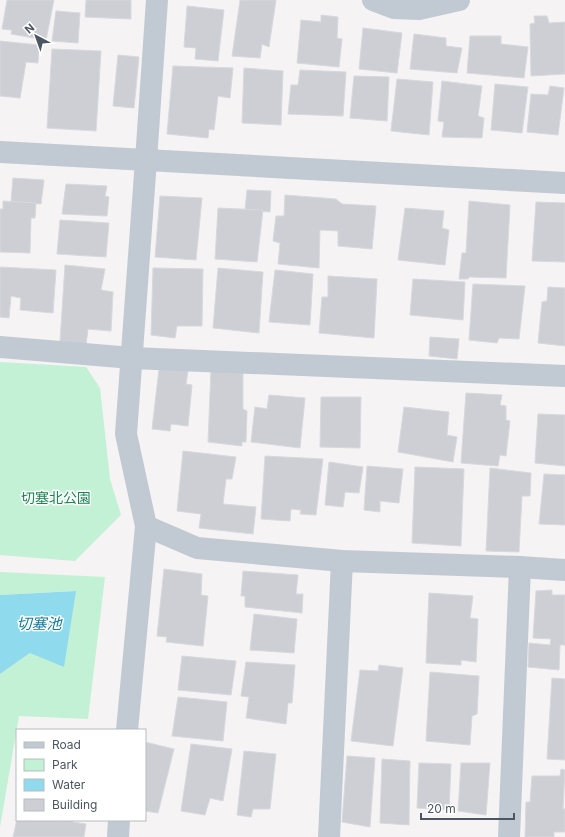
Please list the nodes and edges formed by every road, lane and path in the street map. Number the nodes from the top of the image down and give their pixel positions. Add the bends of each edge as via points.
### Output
1 (156, 0) edge
2 (373, 0) edge
3 (459, 0) edge
4 (395, 4) edge
5 (0, 152) edge
6 (146, 160) junction
7 (565, 183) edge
8 (0, 347) edge
9 (132, 358) junction
10 (565, 376) edge
11 (146, 526) junction
12 (342, 561) junction
13 (520, 567) junction
14 (565, 570) edge
15 (127, 729) edge
16 (119, 821) edge
17 (118, 837) edge
18 (329, 837) edge
19 (509, 837) edge

1 - 6 street
2 - 4 street
3 - 4 street via 420,9
5 - 6 street
6 - 7 street
6 - 9 street
8 - 9 street
9 - 10 street
9 - 11 street via 126,434
11 - 12 street via 197,548
11 - 15 street
12 - 13 street
12 - 18 street
13 - 14 street
13 - 19 street
16 - 17 street

